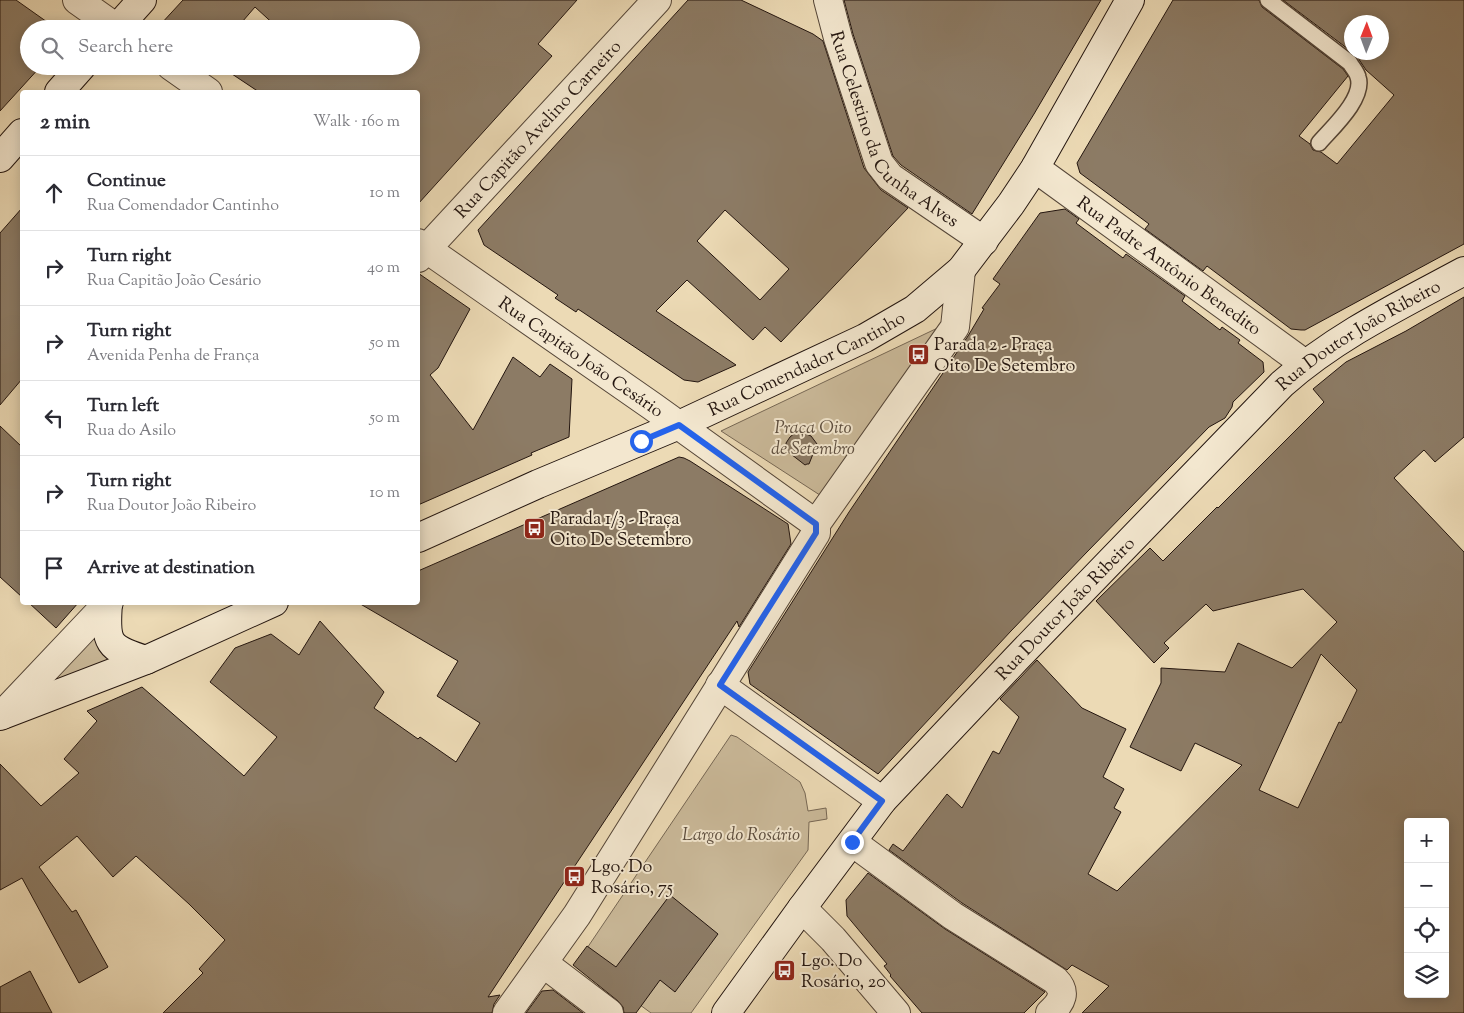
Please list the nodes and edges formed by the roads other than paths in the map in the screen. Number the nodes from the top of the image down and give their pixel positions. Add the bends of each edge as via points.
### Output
1 (76, 0) edge
2 (142, 0) edge
3 (657, 0) edge
4 (828, 0) edge
5 (1130, 0) edge
6 (1268, 0) edge
7 (105, 20) edge
8 (124, 20) edge
9 (74, 75) edge
10 (184, 75) edge
11 (61, 90) edge
12 (205, 90) edge
13 (20, 135) edge
14 (1319, 143) dead end
15 (0, 158) edge
16 (1035, 168) junction
17 (984, 241) junction
18 (420, 250) edge
19 (961, 270) junction
20 (1464, 271) edge
21 (1305, 364) junction
22 (679, 425) junction
23 (816, 524) junction
24 (420, 537) edge
25 (106, 605) edge
26 (108, 605) edge
27 (267, 605) edge
28 (146, 660) junction
29 (720, 685) junction
30 (1, 715) edge
31 (882, 801) junction
32 (852, 842) junction
33 (802, 908) junction
34 (543, 964) junction
35 (507, 1013) edge
36 (609, 1013) edge
37 (726, 1013) edge
38 (896, 1013) edge
39 (1050, 1013) edge

1 - 7 street
2 - 8 street
3 - 18 street, Rua Capitão Avelino Carneiro
4 - 17 street, Rua Celestino da Cunha Alves via 879,163 890,177
5 - 16 street, Rua Comendador Cantinho
6 - 14 lane via 1350,63 1358,76 1357,96
9 - 11 street
10 - 12 street
13 - 15 street
16 - 17 street, Rua Comendador Cantinho
16 - 21 street, Rua Padre Antônio Benedito
17 - 19 street, Rua Comendador Cantinho
18 - 22 street, Rua Capitão João Cesário
19 - 22 street, Rua Comendador Cantinho via 915,309 865,338
19 - 23 street via 955,327
20 - 21 street, Rua Doutor João Ribeiro via 1356,330
21 - 31 street, Rua Doutor João Ribeiro via 1260,406
22 - 23 street, Rua Capitão João Cesário
22 - 24 street, Rua Comendador Cantinho
23 - 29 street via 816,533
25 - 30 street
26 - 28 street via 106,625 109,639 121,652
27 - 28 street
28 - 30 street
29 - 31 street
29 - 34 street
31 - 32 street, Rua Doutor João Ribeiro
32 - 33 street, Rua Doutor João Ribeiro
32 - 39 street via 953,916 1055,980 1061,987 1062,996
33 - 37 street, Rua Doutor João Ribeiro
33 - 38 street via 833,938
34 - 35 street
34 - 36 street

